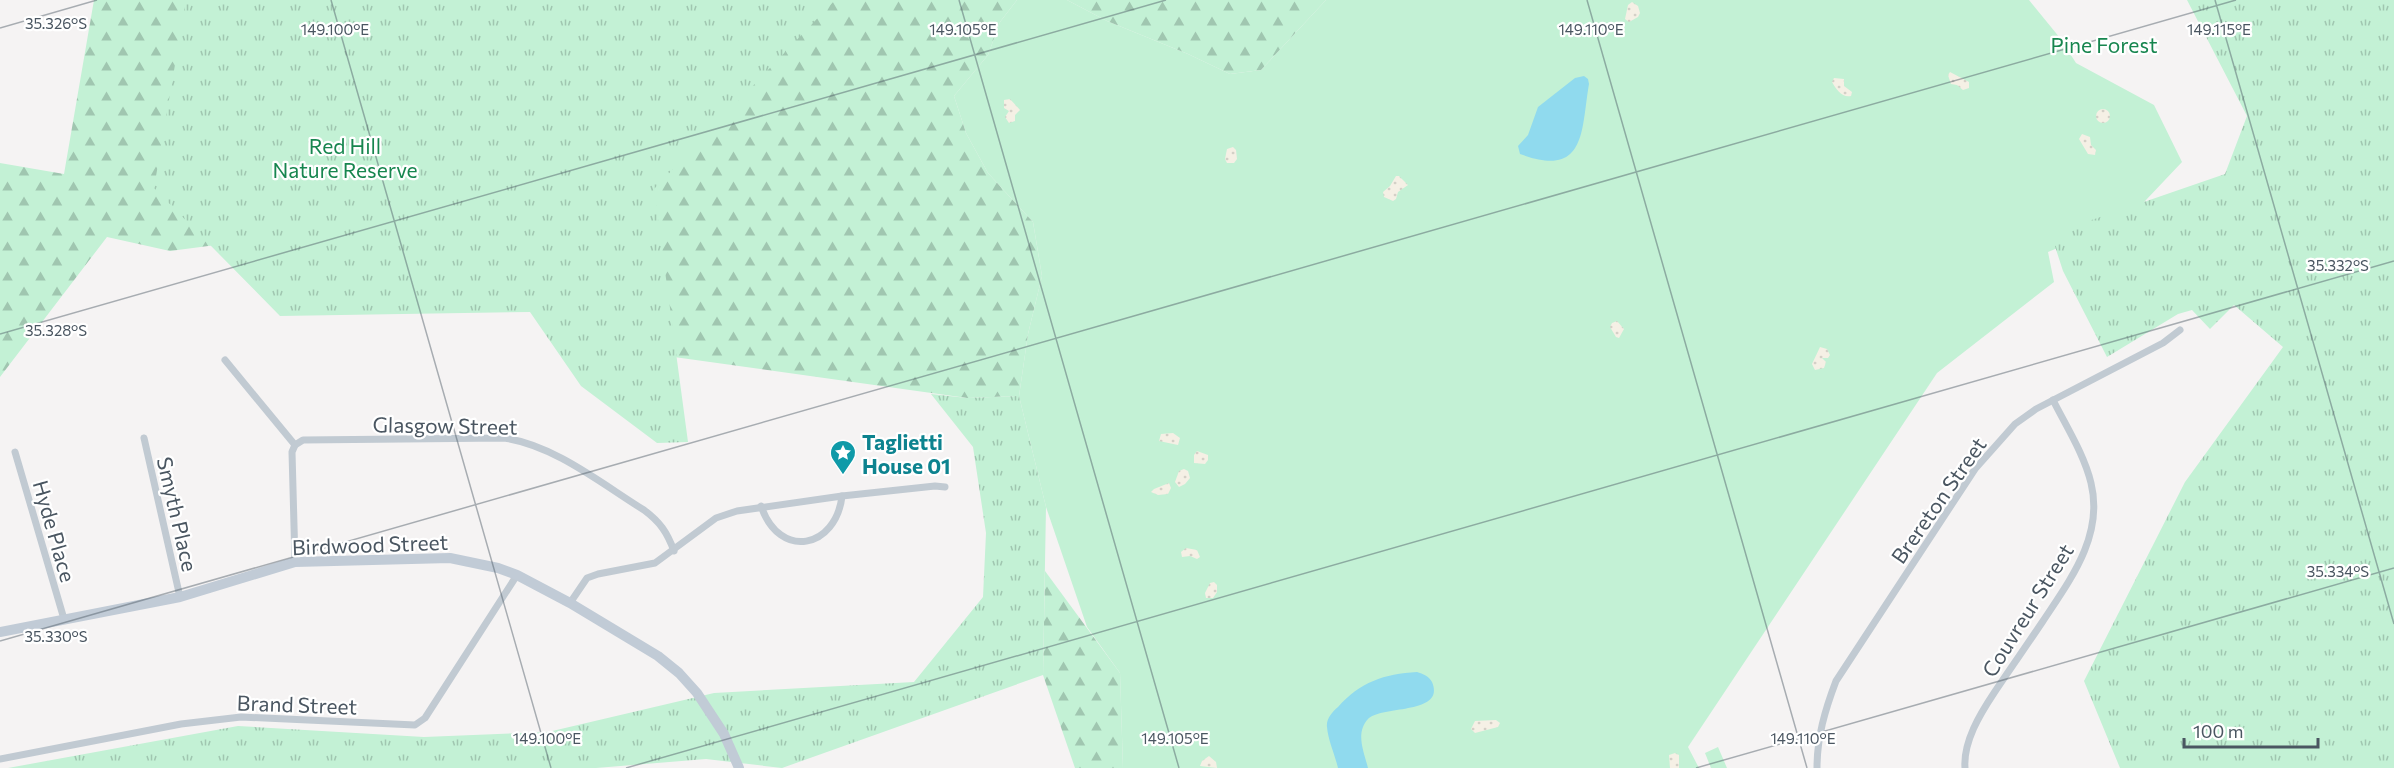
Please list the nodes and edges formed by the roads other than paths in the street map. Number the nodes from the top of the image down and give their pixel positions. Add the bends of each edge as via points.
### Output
1 (2180, 330) dead end
2 (225, 360) dead end
3 (2053, 400) junction
4 (144, 438) dead end
5 (295, 446) junction
6 (15, 452) dead end
7 (945, 488) dead end
8 (842, 496) junction
9 (761, 506) junction
10 (674, 551) junction
11 (295, 562) junction
12 (517, 575) junction
13 (180, 597) junction
14 (570, 603) junction
15 (64, 619) junction
16 (0, 632) edge
17 (0, 759) edge
18 (739, 768) edge
19 (1817, 768) edge
20 (1965, 768) edge

1 - 3 street, Brereton Street via 2163,343
2 - 5 street
3 - 19 street, Brereton Street via 2015,424 1981,462 1853,653 1824,711
3 - 20 street, Couvreur Street via 2091,483 2090,536 2076,571 1986,705 1969,740
4 - 13 street, Smyth Place
5 - 10 street, Glasgow Street via 303,440 522,441 546,450 644,510 666,531
5 - 11 street
6 - 15 street, Hyde Place
7 - 8 street
8 - 9 street
8 - 9 street via 834,521 823,534 811,540 783,539 765,520
9 - 10 street via 716,518
10 - 14 street via 655,562 587,578
11 - 12 street, Birdwood Street via 450,558
11 - 13 street, Birdwood Street
12 - 14 street, Birdwood Street
12 - 17 street, Brand Street via 425,718 415,724 241,717 182,724
13 - 15 street, Birdwood Street
14 - 18 street, Birdwood Street via 679,673 724,734
15 - 16 street, Birdwood Street

